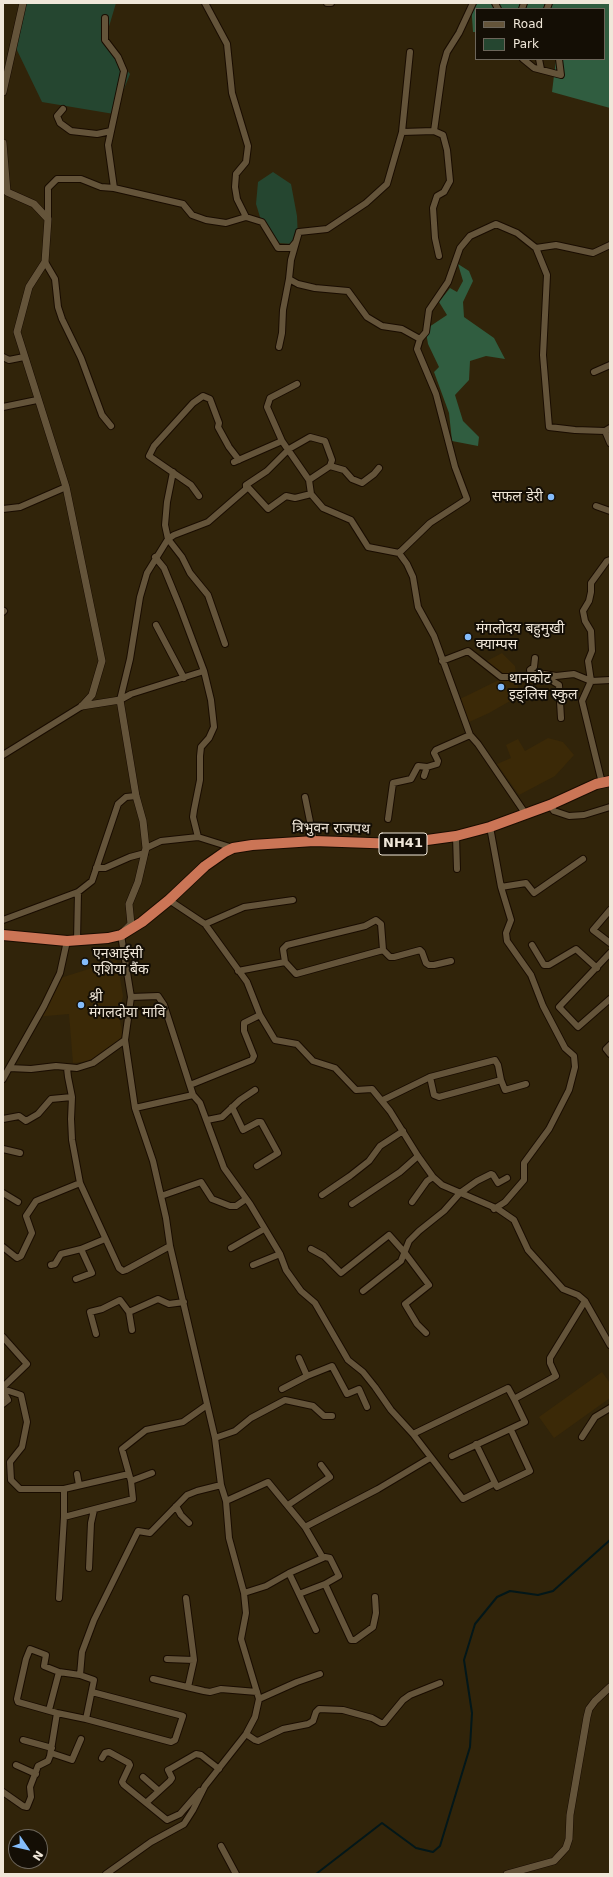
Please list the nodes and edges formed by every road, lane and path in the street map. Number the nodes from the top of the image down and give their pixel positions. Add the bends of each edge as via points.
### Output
1 (23, 3) edge
2 (205, 3) edge
3 (327, 3) edge
4 (331, 3) edge
5 (473, 3) edge
6 (105, 18) dead end
7 (410, 52) dead end
8 (524, 60) edge
9 (539, 60) edge
10 (559, 60) edge
11 (541, 69) junction
12 (3, 92) edge
13 (63, 108) dead end
14 (111, 131) junction
15 (434, 131) junction
16 (402, 132) junction
17 (3, 143) edge
18 (114, 188) junction
19 (5, 192) edge
20 (246, 217) junction
21 (48, 219) junction
22 (299, 232) junction
23 (610, 245) edge
24 (536, 248) junction
25 (438, 256) dead end
26 (45, 262) junction
27 (289, 279) junction
28 (420, 339) junction
29 (280, 347) dead end
30 (3, 357) edge
31 (24, 357) junction
32 (610, 365) edge
33 (594, 372) dead end
34 (297, 384) dead end
35 (37, 400) junction
36 (3, 407) edge
37 (111, 426) dead end
38 (607, 429) edge
39 (282, 441) junction
40 (610, 443) edge
41 (288, 449) junction
42 (330, 466) junction
43 (379, 468) dead end
44 (173, 472) junction
45 (309, 480) junction
46 (246, 485) junction
47 (66, 487) junction
48 (311, 494) junction
49 (199, 496) dead end
50 (596, 506) dead end
51 (3, 509) edge
52 (610, 511) edge
53 (168, 539) junction
54 (399, 553) junction
55 (155, 557) junction
56 (610, 560) edge
57 (156, 625) dead end
58 (225, 644) dead end
59 (536, 658) dead end
60 (442, 661) junction
61 (204, 670) junction
62 (531, 674) junction
63 (540, 674) junction
64 (184, 678) junction
65 (610, 680) edge
66 (591, 681) junction
67 (120, 700) junction
68 (82, 706) junction
69 (560, 718) dead end
70 (470, 735) junction
71 (3, 755) edge
72 (427, 767) junction
73 (610, 772) edge
74 (424, 776) dead end
75 (603, 781) edge
76 (136, 796) junction
77 (305, 797) dead end
78 (550, 805) junction
79 (610, 807) edge
80 (525, 813) junction
81 (388, 819) dead end
82 (490, 827) junction
83 (456, 836) junction
84 (198, 837) junction
85 (314, 841) junction
86 (234, 848) junction
87 (145, 851) junction
88 (583, 859) dead end
89 (96, 868) junction
90 (457, 869) dead end
91 (501, 887) junction
92 (78, 892) junction
93 (169, 900) junction
94 (293, 900) dead end
95 (610, 910) edge
96 (3, 920) edge
97 (204, 924) junction
98 (3, 935) edge
99 (121, 935) junction
100 (72, 941) junction
101 (610, 943) edge
102 (532, 945) dead end
103 (383, 950) junction
104 (610, 954) edge
105 (451, 961) dead end
106 (285, 962) junction
107 (596, 968) junction
108 (238, 971) junction
109 (131, 997) junction
110 (610, 999) edge
111 (260, 1015) junction
112 (125, 1040) junction
113 (610, 1045) edge
114 (610, 1054) edge
115 (67, 1068) junction
116 (5, 1073) edge
117 (430, 1078) junction
118 (501, 1080) junction
119 (526, 1084) dead end
120 (190, 1085) junction
121 (255, 1090) dead end
122 (193, 1095) junction
123 (72, 1097) junction
124 (382, 1100) junction
125 (232, 1107) junction
126 (136, 1108) junction
127 (3, 1119) edge
128 (207, 1120) junction
129 (403, 1131) junction
130 (3, 1149) edge
131 (20, 1152) dead end
132 (418, 1156) junction
133 (257, 1166) dead end
134 (433, 1177) junction
135 (507, 1178) dead end
136 (80, 1183) junction
137 (3, 1193) edge
138 (460, 1193) junction
139 (322, 1195) dead end
140 (161, 1196) junction
141 (246, 1199) junction
142 (18, 1202) dead end
143 (412, 1202) dead end
144 (352, 1204) dead end
145 (494, 1209) junction
146 (264, 1229) junction
147 (105, 1239) junction
148 (170, 1246) junction
149 (3, 1247) edge
150 (231, 1248) dead end
151 (81, 1249) junction
152 (311, 1249) dead end
153 (405, 1252) junction
154 (280, 1254) junction
155 (51, 1265) dead end
156 (253, 1265) dead end
157 (76, 1279) dead end
158 (363, 1290) dead end
159 (585, 1300) junction
160 (184, 1302) junction
161 (128, 1312) junction
162 (132, 1330) dead end
163 (426, 1333) dead end
164 (96, 1334) dead end
165 (3, 1337) edge
166 (610, 1345) edge
167 (299, 1358) dead end
168 (307, 1376) junction
169 (3, 1389) edge
170 (282, 1389) dead end
171 (514, 1399) junction
172 (3, 1404) edge
173 (207, 1405) junction
174 (367, 1407) dead end
175 (610, 1408) edge
176 (332, 1416) dead end
177 (511, 1430) junction
178 (413, 1434) junction
179 (582, 1437) dead end
180 (215, 1438) junction
181 (476, 1444) junction
182 (452, 1456) dead end
183 (430, 1458) junction
184 (321, 1465) dead end
185 (152, 1473) dead end
186 (77, 1474) dead end
187 (129, 1474) junction
188 (131, 1481) junction
189 (495, 1483) junction
190 (79, 1485) junction
191 (221, 1485) junction
192 (64, 1489) junction
193 (226, 1501) junction
194 (288, 1505) junction
195 (176, 1506) junction
196 (94, 1510) junction
197 (64, 1517) junction
198 (189, 1523) dead end
199 (305, 1527) junction
200 (322, 1558) junction
201 (89, 1568) dead end
202 (288, 1572) junction
203 (325, 1584) junction
204 (244, 1593) junction
205 (299, 1594) junction
206 (375, 1597) dead end
207 (59, 1598) dead end
208 (186, 1598) dead end
209 (316, 1630) dead end
210 (167, 1659) dead end
211 (194, 1660) junction
212 (59, 1672) junction
213 (320, 1674) dead end
214 (80, 1675) junction
215 (154, 1679) dead end
216 (440, 1683) dead end
217 (188, 1687) junction
218 (610, 1687) edge
219 (92, 1692) junction
220 (257, 1692) junction
221 (259, 1699) junction
222 (49, 1710) junction
223 (58, 1713) junction
224 (86, 1719) junction
225 (246, 1734) junction
226 (82, 1739) dead end
227 (23, 1740) dead end
228 (51, 1750) junction
229 (102, 1758) dead end
230 (16, 1765) dead end
231 (218, 1769) junction
232 (36, 1774) junction
233 (143, 1777) dead end
234 (206, 1786) junction
235 (159, 1791) junction
236 (3, 1792) edge
237 (147, 1802) junction
238 (221, 1846) dead end
239 (106, 1874) edge
240 (236, 1874) edge
241 (507, 1874) edge

1 - 12 street
2 - 20 street via 227,44 232,93 248,146 246,162 236,174 237,199
3 - 4 street
5 - 15 street via 442,66
6 - 14 street via 105,40 118,57 124,71
7 - 16 street
8 - 11 street via 534,68
9 - 11 street
10 - 11 street via 561,75
13 - 14 street via 57,116 71,131 97,134
14 - 18 street via 108,145
15 - 16 street
15 - 25 street via 442,135 447,150 450,182 444,192 437,196 433,208
16 - 22 street via 387,184 366,203 327,229
17 - 19 street
18 - 20 street via 183,204 192,215 206,220 226,223
18 - 21 street via 101,187 81,180 56,179 48,188
19 - 21 street via 34,204
20 - 22 street via 262,222 278,248 291,248
21 - 26 street
22 - 27 street
23 - 24 street via 593,253 556,245
24 - 28 street via 517,233 496,224 470,236 460,248 448,282 428,310 426,332
24 - 38 street via 547,275 543,355 549,427 575,430
26 - 31 street via 29,287 17,332
26 - 37 street via 55,279 62,319 84,364 102,415
27 - 28 street via 315,288 348,291 367,317 382,326 402,329
27 - 29 street via 282,310
28 - 54 street via 417,349 436,394 466,500 430,523
30 - 31 street via 9,360
31 - 35 street
32 - 33 street
34 - 39 street via 270,398 267,407
35 - 36 street
35 - 47 street
38 - 40 street
39 - 41 street
39 - 44 street via 236,461 218,427 219,423 210,399 203,396 193,403 154,446 149,456
41 - 42 street via 310,437 325,441 332,460
41 - 45 street
41 - 46 street via 267,471
42 - 43 street via 344,470 352,479 362,483
42 - 45 street
44 - 49 street via 191,485
44 - 53 street via 165,525
45 - 48 street
46 - 48 street via 268,509 286,496 295,498
46 - 53 street via 246,489 208,522
47 - 51 street via 20,508
47 - 68 street via 102,661 92,695
48 - 54 street via 323,508 350,520 368,547
50 - 52 street
53 - 55 street
53 - 58 street via 208,595
54 - 60 street via 413,577 418,608 434,636
55 - 61 street via 164,568
55 - 67 street via 147,573 140,598 130,660
56 - 66 street via 591,583 589,601 583,610 585,621 591,631 592,652 588,661
57 - 64 street
59 - 62 street via 534,667 530,670
60 - 62 street via 468,651 501,677 523,678
60 - 70 street
61 - 64 street
61 - 84 street via 214,727 202,747 200,756 200,780 194,817
62 - 63 street
63 - 66 street via 574,674
63 - 69 street via 559,685
64 - 67 street via 131,694
65 - 66 street
66 - 75 street via 582,701
67 - 68 street
67 - 76 street
68 - 71 street
70 - 72 street via 436,750 434,753 438,763
70 - 80 street
72 - 74 street
72 - 81 street via 418,766 410,779 393,783
73 - 75 highway, त्रिभुवन राजपथ / NH41
75 - 78 highway, त्रिभुवन राजपथ / NH41
76 - 87 street via 143,821
76 - 89 street via 126,796 118,804
77 - 85 street
78 - 79 street via 554,811 569,816 584,815
78 - 80 highway, त्रिभुवन राजपथ / NH41
80 - 82 highway, त्रिभुवन राजपथ / NH41
82 - 83 highway, त्रिभुवन राजपथ / NH41
82 - 91 street
83 - 85 highway, त्रिभुवन राजपथ / NH41 via 398,844
83 - 90 street
84 - 86 street
84 - 87 street via 161,841
85 - 86 highway, त्रिभुवन राजपथ / NH41 via 252,844
86 - 93 highway, त्रिभुवन राजपथ / NH41 via 205,866
87 - 89 street via 105,868
87 - 99 street via 138,882 128,904 130,924
88 - 91 street via 534,894 526,884
89 - 92 street via 92,880
91 - 145 street via 511,920 506,933 507,941 531,975 542,1006 565,1048 574,1056 575,1067 569,1090 556,1116 524,1163 524,1180 506,1202
92 - 96 street
92 - 100 street
93 - 97 street
93 - 99 highway, NH41
94 - 97 street via 244,907
95 - 101 street via 593,930
97 - 108 street
98 - 100 highway, NH41
99 - 100 highway, NH41
99 - 109 street
100 - 116 street via 44,1006
102 - 107 street via 544,965 549,965 576,949
103 - 105 street via 390,957 420,950 429,965
103 - 106 street via 296,974
103 - 106 street via 381,924 376,920 366,926 287,946 283,949
104 - 107 street
106 - 108 street
107 - 110 street via 558,1007 578,1027
108 - 111 street via 247,982
109 - 112 street
109 - 120 street via 158,996 164,1005
111 - 120 street via 244,1023 244,1032 254,1056 252,1060
111 - 124 street via 275,1040 297,1044 313,1062 335,1068 356,1090 372,1089
112 - 115 street via 93,1063
112 - 126 street
113 - 114 street via 606,1049
115 - 116 street via 56,1066
115 - 123 street
117 - 118 street via 434,1095 439,1097
117 - 118 street via 495,1060
117 - 124 street
118 - 119 street via 505,1090
120 - 122 street
121 - 125 street
122 - 126 street
122 - 128 street via 200,1103
123 - 127 street via 51,1099 38,1114 26,1121 18,1116
123 - 136 street via 70,1119
124 - 129 street
125 - 128 street via 222,1117
125 - 133 street via 243,1130 261,1122 278,1153
126 - 140 street
128 - 141 street via 224,1168
129 - 132 street
129 - 139 street via 380,1146 370,1161
130 - 131 street
132 - 134 street
132 - 144 street via 400,1172
134 - 138 street via 442,1185
134 - 143 street via 427,1181
135 - 138 street via 498,1183 491,1174
136 - 147 street
136 - 149 street via 36,1201 26,1216 32,1233 21,1256 17,1258
137 - 142 street
138 - 145 street
138 - 153 street via 444,1211 419,1231 409,1242
140 - 141 street via 201,1182 212,1199 230,1206 236,1206
140 - 148 street
141 - 146 street
145 - 159 street via 514,1220 528,1250 563,1289
146 - 150 street
146 - 154 street
147 - 148 street via 119,1268 123,1271
147 - 151 street
148 - 160 street
151 - 155 street via 61,1254 55,1264
151 - 157 street via 92,1273
152 - 153 street via 324,1256 341,1273 389,1235
153 - 158 street via 401,1261
153 - 163 street via 429,1285 405,1304 417,1324
154 - 156 street
154 - 178 street via 286,1270 315,1303 348,1360 363,1372 390,1410
159 - 166 street
159 - 171 street via 550,1358 556,1376
160 - 161 street via 169,1304 158,1299
160 - 173 street
161 - 162 street
161 - 164 street via 120,1300 90,1312
165 - 169 street via 27,1364
167 - 168 street
168 - 170 street
168 - 174 street via 332,1366 347,1394 359,1389
169 - 172 street via 8,1400
169 - 192 street via 21,1395 27,1422 22,1447 10,1462 11,1480 20,1489
171 - 177 street via 525,1422
171 - 178 street via 508,1388
173 - 180 street
173 - 187 street via 183,1422 146,1430 122,1449
175 - 179 street via 595,1417
176 - 180 street via 324,1416 313,1406 285,1400 252,1418 235,1431
177 - 181 street
177 - 189 street via 530,1471 497,1488
178 - 183 street
180 - 191 street
181 - 182 street
181 - 189 street
183 - 189 street via 463,1499
183 - 199 street via 378,1489
184 - 194 street via 332,1479
185 - 188 street
186 - 190 street
187 - 188 street
187 - 190 street
188 - 196 street via 133,1499
190 - 192 street
191 - 193 street
191 - 195 street via 197,1491
192 - 197 street
193 - 194 street via 268,1482
193 - 204 street via 229,1538
194 - 199 street
195 - 198 street
195 - 214 street via 150,1533 138,1531 94,1620 82,1652
196 - 197 street
196 - 201 street
197 - 207 street
199 - 200 street
200 - 202 street
200 - 203 street via 330,1558 339,1576
202 - 204 street via 266,1586
202 - 205 street
203 - 205 street
203 - 206 street via 351,1640 373,1627 376,1613
204 - 220 street via 246,1613 241,1639
205 - 209 street
208 - 211 street
210 - 211 street
211 - 217 street
212 - 214 street
212 - 222 street
212 - 222 street via 44,1666 46,1655 30,1649 17,1699 18,1702
213 - 221 street
214 - 219 street via 94,1680
215 - 217 street
216 - 225 street via 410,1695 384,1723 343,1710 319,1709 313,1721 308,1724 283,1729 258,1741
217 - 220 street via 210,1692 221,1689
218 - 241 street via 589,1708 566,1848 554,1860
219 - 224 street
219 - 224 street via 183,1716 174,1742
220 - 221 street
221 - 225 street via 255,1717
222 - 223 street
223 - 224 street
223 - 228 street
225 - 231 street
226 - 228 street via 72,1760
227 - 228 street
228 - 232 street via 48,1761 38,1766
229 - 237 street via 109,1752 129,1763 122,1782
230 - 232 street
231 - 234 street
231 - 235 street via 196,1754 168,1770 172,1778
232 - 236 street via 30,1787 31,1797 27,1807
233 - 235 street
234 - 237 street via 180,1814 167,1820
234 - 239 street via 184,1824 151,1842
235 - 237 street
238 - 240 street

